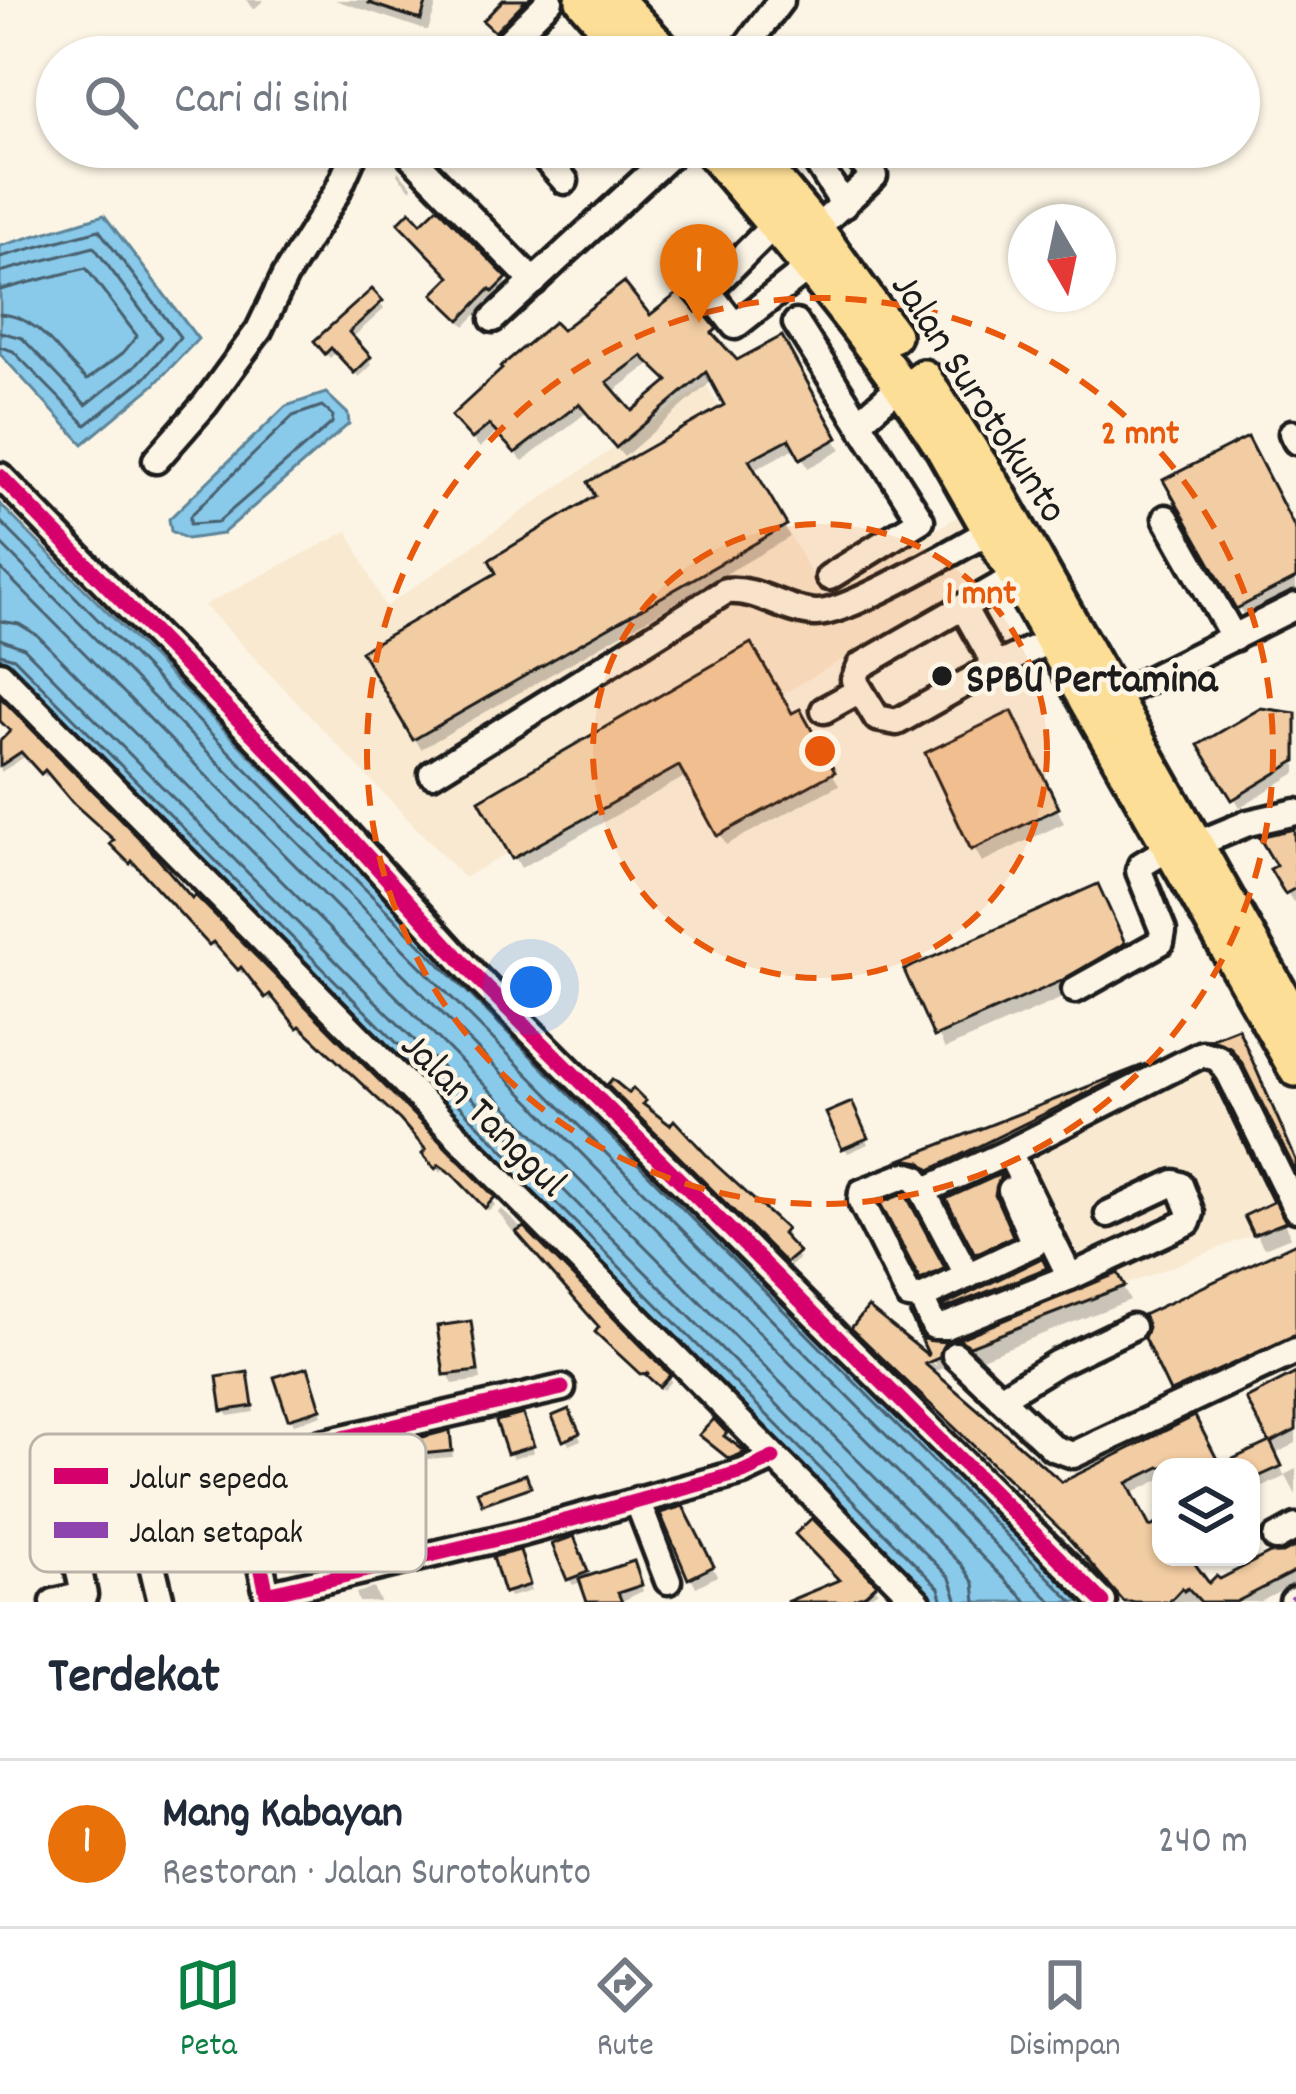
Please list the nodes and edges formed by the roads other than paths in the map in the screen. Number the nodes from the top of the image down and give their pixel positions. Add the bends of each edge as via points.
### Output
1 (550, 0) edge
2 (583, 0) edge
3 (616, 0) edge
4 (781, 0) edge
5 (514, 36) edge
6 (614, 36) edge
7 (649, 36) edge
8 (754, 36) edge
9 (348, 168) edge
10 (423, 168) edge
11 (554, 168) edge
12 (656, 168) edge
13 (726, 168) edge
14 (765, 168) edge
15 (821, 168) edge
16 (867, 168) edge
17 (565, 181) dead end
18 (844, 205) junction
19 (775, 224) junction
20 (816, 229) junction
21 (811, 266) junction
22 (534, 281) junction
23 (493, 319) dead end
24 (796, 323) dead end
25 (902, 384) junction
26 (859, 422) junction
27 (156, 460) dead end
28 (0, 476) edge
29 (1166, 518) dead end
30 (1000, 524) junction
31 (829, 577) dead end
32 (1015, 577) junction
33 (1296, 606) edge
34 (963, 607) junction
35 (1062, 634) junction
36 (1234, 638) junction
37 (996, 666) junction
38 (0, 674) edge
39 (860, 690) junction
40 (1112, 698) junction
41 (824, 710) dead end
42 (432, 773) dead end
43 (1296, 812) edge
44 (1183, 846) junction
45 (1075, 991) dead end
46 (1296, 1022) edge
47 (1296, 1069) edge
48 (1003, 1155) junction
49 (923, 1191) junction
50 (1296, 1209) edge
51 (1108, 1214) dead end
52 (968, 1276) junction
53 (1070, 1277) junction
54 (921, 1298) junction
55 (1132, 1327) dead end
56 (1296, 1351) edge
57 (955, 1355) dead end
58 (562, 1388) dead end
59 (1000, 1398) junction
60 (361, 1434) edge
61 (772, 1458) junction
62 (637, 1500) junction
63 (426, 1557) edge
64 (79, 1572) edge
65 (154, 1572) edge
66 (363, 1572) edge
67 (668, 1582) dead end
68 (257, 1598) edge
69 (54, 1602) edge
70 (161, 1602) edge
71 (918, 1602) edge
72 (1103, 1602) edge

1 - 5 street
2 - 6 main road
3 - 7 main road
4 - 8 street
9 - 27 street via 259,330
10 - 22 street
11 - 17 street
12 - 22 street
13 - 19 main road, Jalan Surotokunto
14 - 20 main road, Jalan Surotokunto
15 - 18 street
16 - 18 street via 874,176
18 - 20 street
19 - 21 main road, Jalan Surotokunto
19 - 21 street via 708,291 735,326
20 - 30 main road, Jalan Surotokunto via 964,436
21 - 25 main road, Jalan Surotokunto
22 - 23 street
24 - 26 street
25 - 26 street
25 - 30 main road, Jalan Surotokunto
26 - 31 street via 921,520
28 - 72 street via 308,790 478,979
29 - 36 street
30 - 32 main road, Jalan Surotokunto
30 - 35 main road, Jalan Surotokunto
30 - 42 street via 823,613 747,589 726,591
32 - 34 street
32 - 35 main road, Jalan Surotokunto
33 - 36 street
34 - 37 street
34 - 39 street via 860,666
35 - 37 street
35 - 40 main road, Jalan Surotokunto
35 - 44 main road, Jalan Surotokunto
36 - 40 street
37 - 39 street via 897,722 878,718
38 - 61 street, Jalan Tanggul
39 - 41 street
40 - 44 main road, Jalan Surotokunto
43 - 44 street
44 - 45 street via 1138,871 1161,942
44 - 46 main road, Jalan Surotokunto
44 - 47 main road, Jalan Surotokunto
48 - 49 street
48 - 50 street via 1210,1054 1229,1073
48 - 52 street via 1034,1244
48 - 53 street
49 - 52 street
49 - 54 street via 906,1175 861,1198 909,1296
51 - 53 street via 1174,1183 1191,1216
52 - 54 street
53 - 54 street via 938,1328
55 - 59 street
56 - 59 street via 1073,1455 1053,1448
57 - 59 street
58 - 60 street
61 - 62 street
61 - 71 street, Jalan Tanggul
62 - 63 street
62 - 67 street
64 - 69 street via 84,1595
65 - 70 street
66 - 68 street

